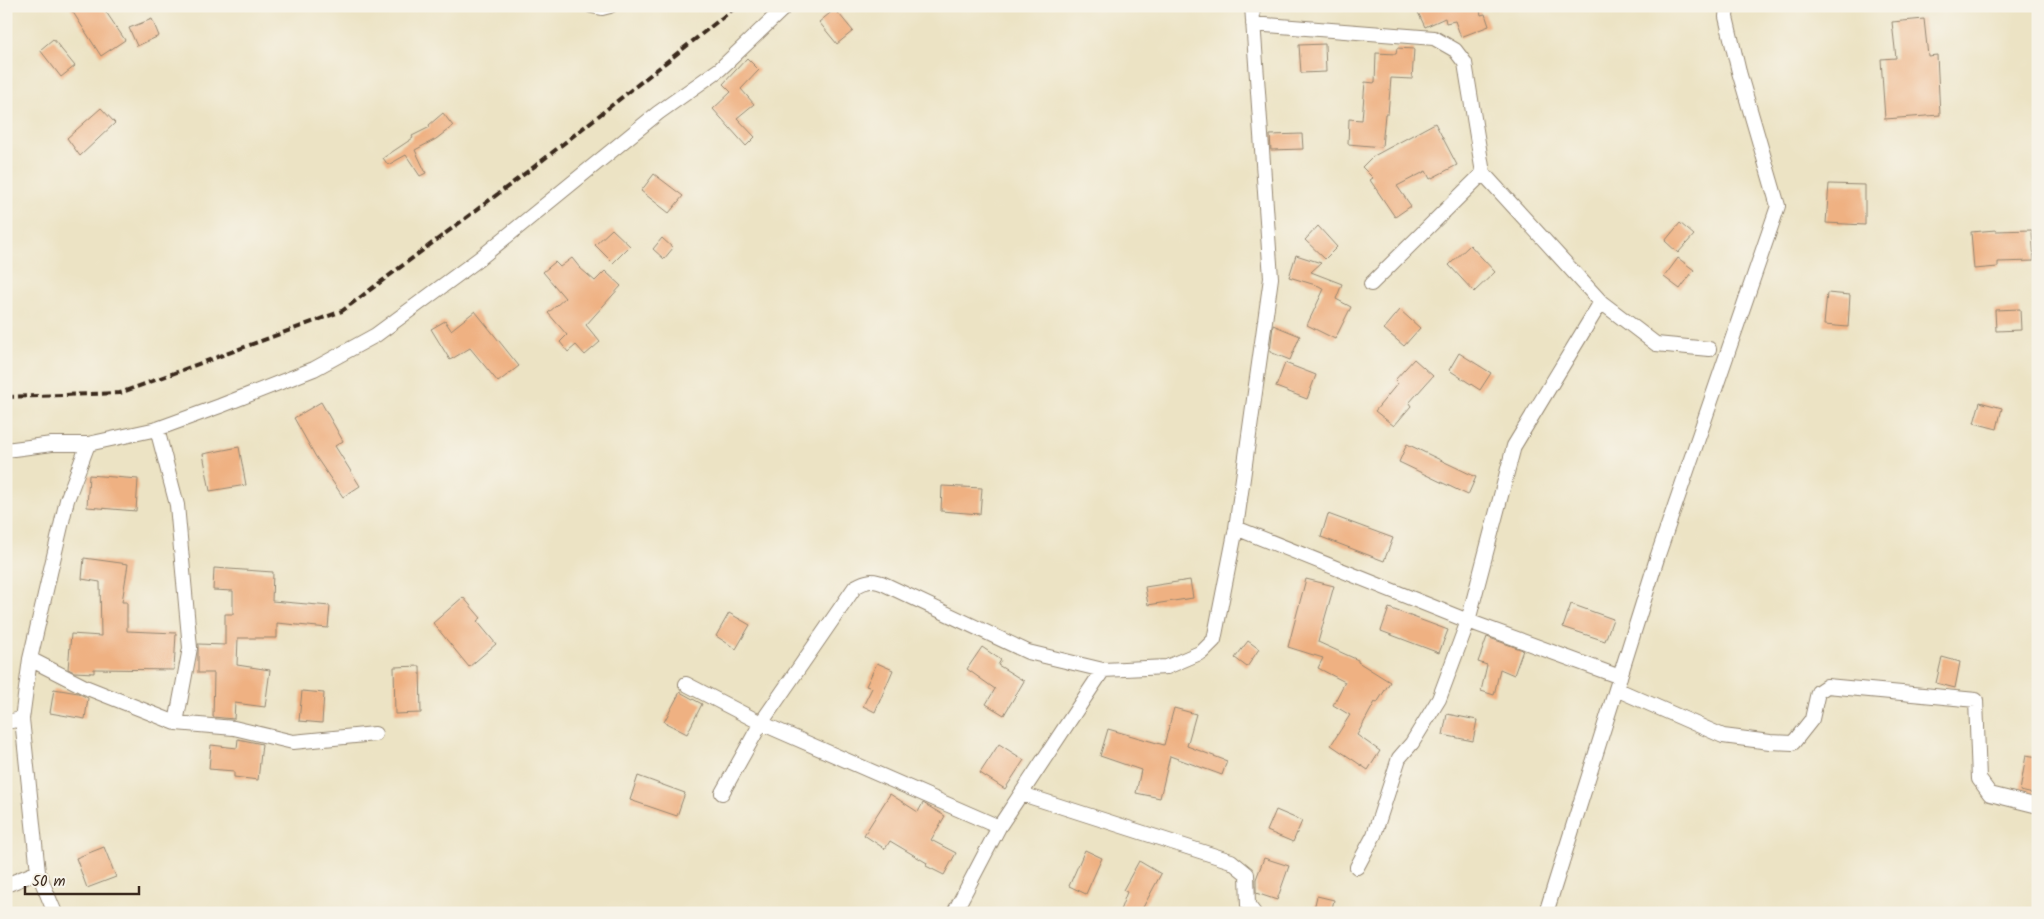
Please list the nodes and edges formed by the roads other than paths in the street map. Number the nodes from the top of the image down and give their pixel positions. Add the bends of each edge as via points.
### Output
1 (592, 6) edge
2 (610, 6) edge
3 (786, 6) edge
4 (1252, 6) edge
5 (1727, 6) edge
6 (1253, 24) junction
7 (1483, 173) junction
8 (1371, 284) dead end
9 (1601, 302) junction
10 (1709, 349) dead end
11 (157, 429) junction
12 (88, 444) junction
13 (6, 450) edge
14 (1236, 528) junction
15 (1468, 621) junction
16 (30, 658) junction
17 (1102, 670) junction
18 (1618, 683) junction
19 (686, 684) dead end
20 (22, 719) junction
21 (6, 722) edge
22 (176, 723) junction
23 (761, 723) junction
24 (375, 734) dead end
25 (722, 792) dead end
26 (1022, 794) junction
27 (2038, 806) edge
28 (999, 827) junction
29 (1357, 867) dead end
30 (38, 872) junction
31 (6, 885) edge
32 (55, 913) edge
33 (954, 913) edge
34 (1254, 913) edge
35 (1546, 913) edge

1 - 2 street
3 - 11 street via 720,69 658,113 478,259 376,335 314,369
4 - 6 street
5 - 18 street via 1726,17 1739,72 1778,206 1658,555
6 - 7 street via 1434,38 1455,50 1465,63
6 - 14 street via 1271,278
7 - 8 street
7 - 9 street
9 - 10 street via 1656,344
9 - 15 street via 1514,446
11 - 12 street
11 - 22 street via 177,505 190,648
12 - 13 street via 52,444
12 - 16 street via 67,500
14 - 15 street
14 - 17 street via 1214,640 1202,652 1166,666
15 - 18 street
15 - 29 street via 1439,699 1399,758 1374,835
16 - 20 street
16 - 22 street via 85,687
17 - 23 street via 1028,652 886,584 866,581 855,587
17 - 26 street
18 - 27 street via 1723,736 1770,742 1793,743 1812,718 1818,692 1827,686 1976,700 1979,779 1990,794
18 - 35 street
19 - 23 street
20 - 21 street
20 - 30 street
22 - 24 street via 234,728 293,742
23 - 25 street
23 - 28 street
26 - 28 street
26 - 34 street via 1230,861 1247,874 1248,905
28 - 33 street
30 - 31 street
30 - 32 street

